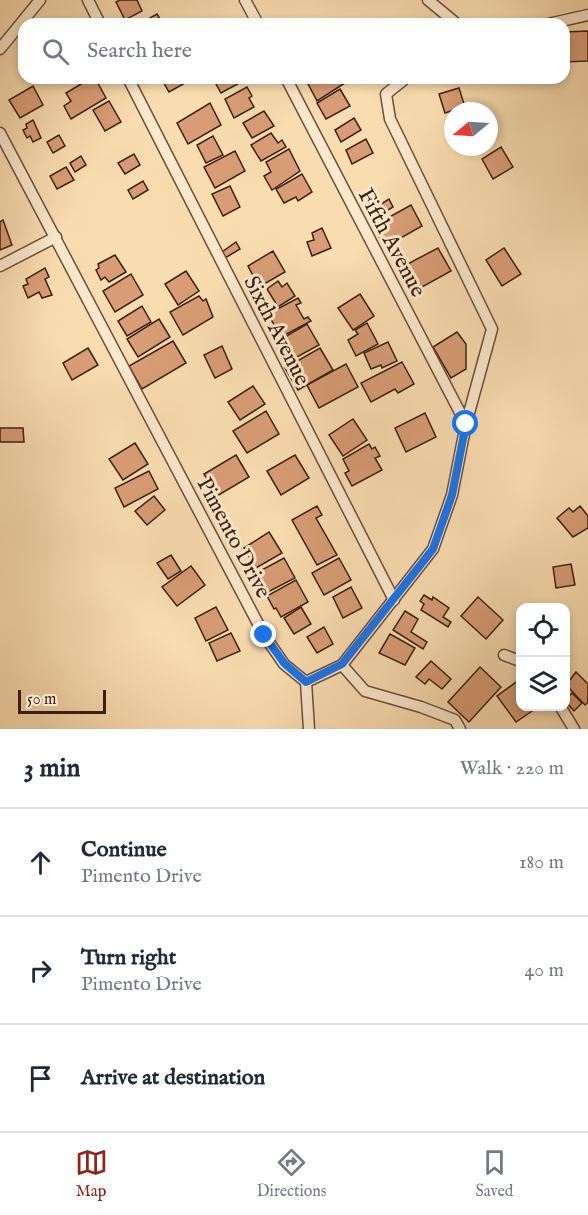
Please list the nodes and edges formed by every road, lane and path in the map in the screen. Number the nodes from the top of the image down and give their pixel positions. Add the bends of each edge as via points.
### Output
1 (40, 0) edge
2 (88, 0) edge
3 (245, 0) edge
4 (428, 0) edge
5 (588, 15) edge
6 (25, 18) edge
7 (97, 18) edge
8 (255, 18) edge
9 (450, 18) edge
10 (570, 19) edge
11 (18, 27) edge
12 (0, 49) edge
13 (131, 84) edge
14 (289, 84) edge
15 (398, 84) edge
16 (0, 133) edge
17 (56, 237) junction
18 (0, 266) edge
19 (466, 424) junction
20 (394, 600) junction
21 (504, 655) dead end
22 (516, 660) edge
23 (342, 664) junction
24 (306, 682) junction
25 (563, 711) edge
26 (309, 729) edge
27 (460, 729) edge
28 (574, 729) edge

1 - 6 street
2 - 7 street
3 - 8 street
4 - 9 street
5 - 10 street
11 - 12 street
13 - 20 street, Sixth Avenue
14 - 19 street, Fifth Avenue
15 - 19 street via 386,94 390,119 492,329
16 - 17 street, Pimento Drive
17 - 18 street
17 - 24 street, Pimento Drive via 264,635 284,663
19 - 20 street via 452,495 433,549
20 - 23 street
21 - 22 street
23 - 24 street
23 - 27 street via 365,691 455,720
24 - 26 street
25 - 28 street

